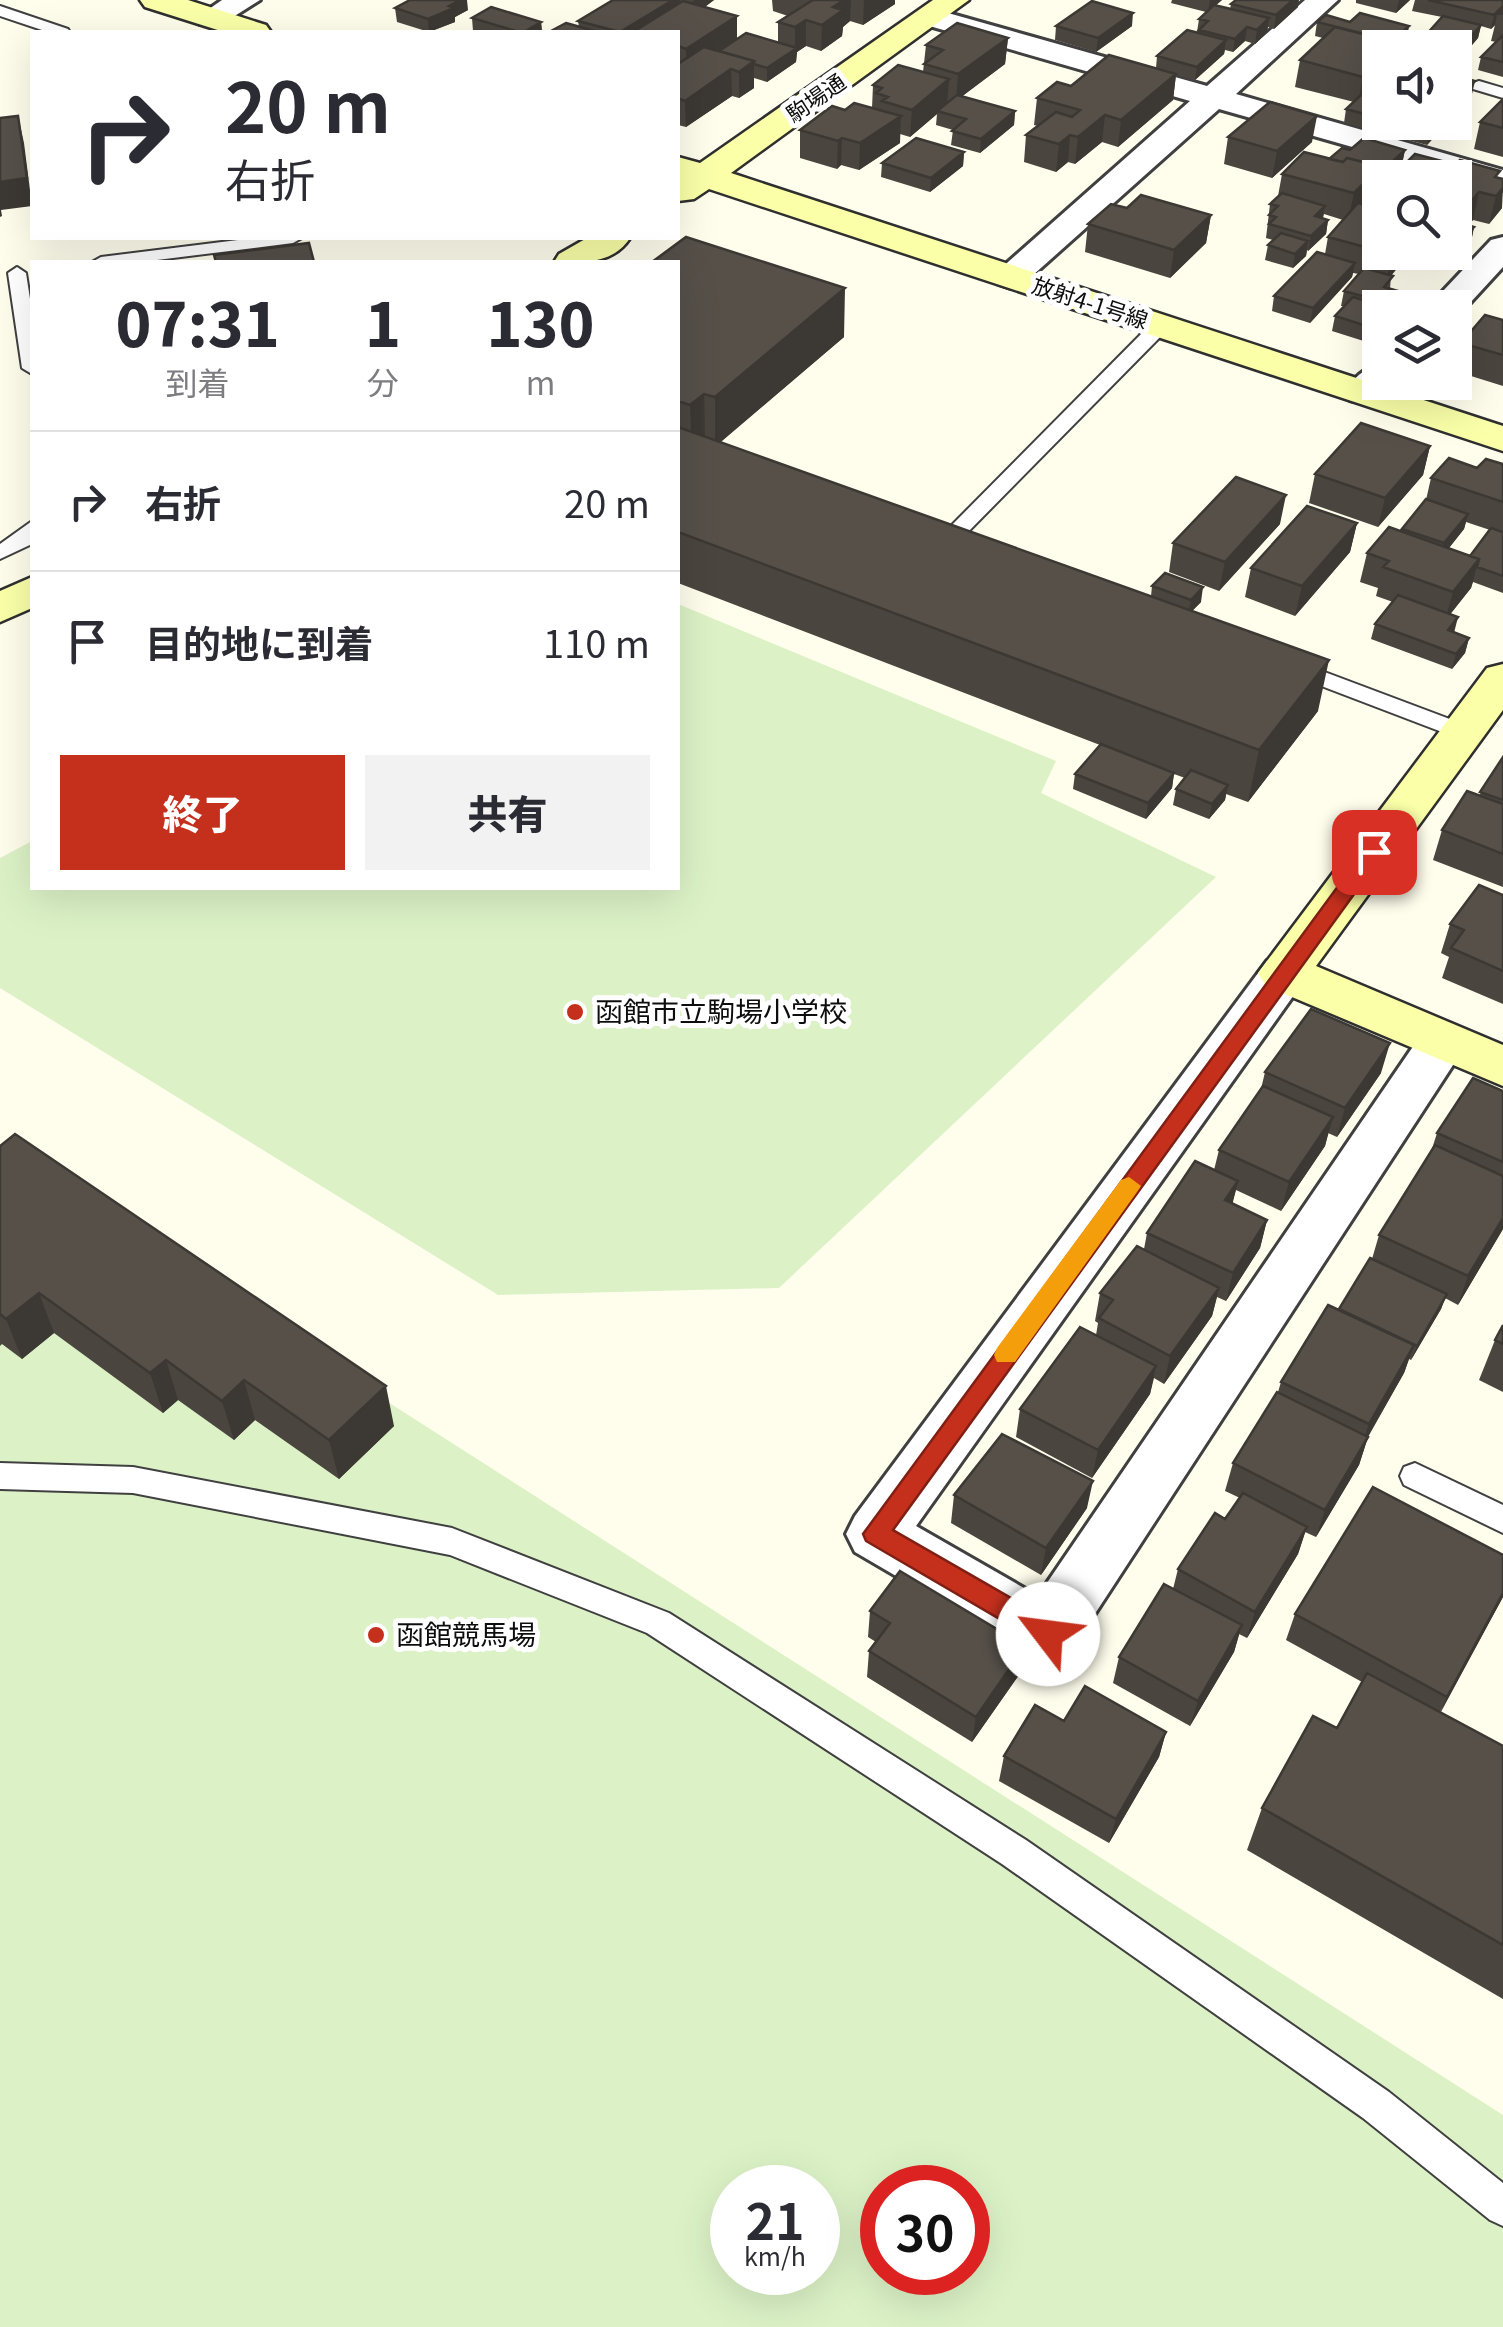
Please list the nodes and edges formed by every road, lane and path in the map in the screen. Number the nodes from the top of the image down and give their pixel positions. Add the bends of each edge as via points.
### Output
1 (156, 0) edge
2 (244, 0) edge
3 (1323, 0) edge
4 (942, 9) edge
5 (0, 11) edge
6 (211, 18) junction
7 (56, 30) edge
8 (250, 30) edge
9 (1478, 86) edge
10 (1503, 93) edge
11 (1216, 97) junction
12 (684, 180) edge
13 (1503, 180) edge
14 (277, 240) edge
15 (609, 240) edge
16 (1503, 247) edge
17 (117, 260) edge
18 (575, 260) edge
19 (16, 273) edge
20 (1012, 277) junction
21 (1462, 290) edge
22 (1160, 326) junction
23 (30, 356) edge
24 (1362, 381) edge
25 (1410, 400) edge
26 (1503, 439) edge
27 (30, 531) edge
28 (0, 552) edge
29 (987, 552) edge
30 (30, 591) edge
31 (0, 610) edge
32 (1261, 656) edge
33 (1503, 678) edge
34 (1463, 732) junction
35 (1284, 973) junction
36 (1443, 1042) junction
37 (1503, 1067) edge
38 (0, 1476) edge
39 (1416, 1476) dead end
40 (1503, 1520) edge
41 (1503, 2207) edge

1 - 6 street
2 - 6 street
3 - 11 street
4 - 11 street
4 - 12 street, 駒場通
5 - 7 lane
6 - 8 street
9 - 10 lane
11 - 13 street
11 - 20 street
12 - 20 street, 放射4-1号線
14 - 17 lane
15 - 18 street
16 - 21 street
19 - 23 lane
20 - 22 street, 放射4-1号線
22 - 24 street, 放射4-1号線
22 - 29 lane via 950,538
25 - 26 street, 放射4-1号線
27 - 28 lane
30 - 31 street
32 - 34 lane
33 - 34 street
34 - 35 street
35 - 36 street
35 - 36 street via 876,1534 1048,1634
36 - 37 street
38 - 41 lane via 133,1480 452,1542 658,1623 1014,1852 1376,2104
39 - 40 lane

